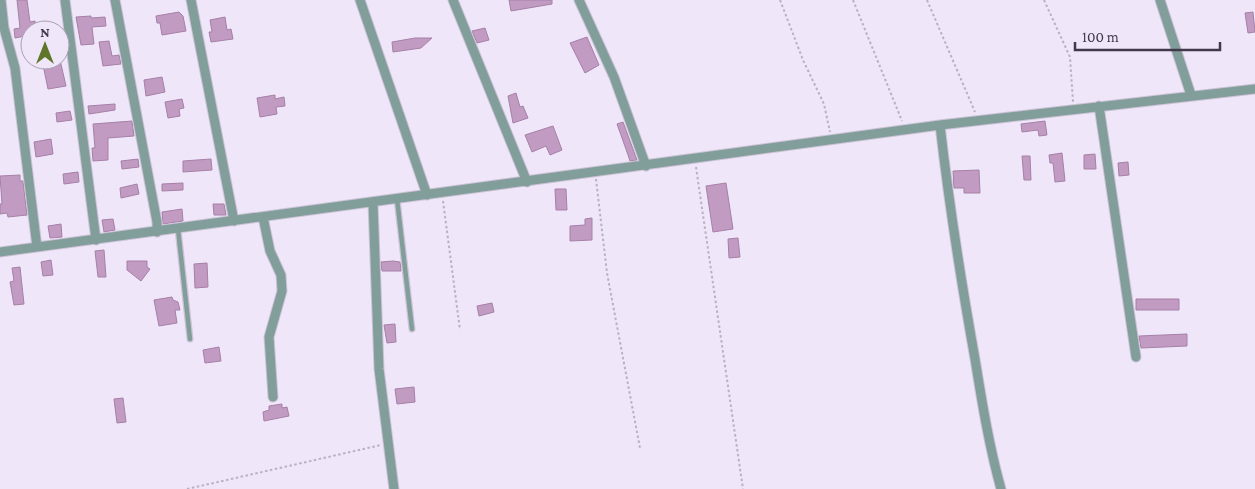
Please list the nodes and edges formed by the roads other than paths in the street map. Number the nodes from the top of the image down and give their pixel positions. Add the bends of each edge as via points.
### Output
1 (1, 0) edge
2 (66, 0) edge
3 (115, 0) edge
4 (192, 0) edge
5 (360, 0) edge
6 (453, 0) edge
7 (579, 0) edge
8 (1160, 0) edge
9 (2, 28) edge
10 (1255, 89) edge
11 (1191, 95) junction
12 (1099, 106) junction
13 (940, 125) junction
14 (646, 166) junction
15 (527, 182) junction
16 (427, 195) junction
17 (397, 199) junction
18 (373, 203) junction
19 (264, 217) junction
20 (234, 220) junction
21 (178, 229) junction
22 (157, 232) junction
23 (96, 240) junction
24 (37, 247) junction
25 (0, 252) edge
26 (412, 330) dead end
27 (190, 339) dead end
28 (1136, 356) dead end
29 (273, 397) dead end
30 (394, 489) edge
31 (1002, 489) edge

1 - 9 street
2 - 23 street
3 - 22 street
4 - 20 street
5 - 16 street
6 - 15 street
7 - 14 street via 614,77
8 - 11 street
9 - 24 street via 15,68
10 - 11 street
11 - 12 street
12 - 13 street
12 - 28 street
13 - 14 street
13 - 31 street via 966,310 992,457
14 - 15 street
15 - 16 street
16 - 17 street
17 - 18 street
17 - 26 lane
18 - 19 street
18 - 30 street via 379,369
19 - 20 street
19 - 29 street via 270,251 281,275 282,291 269,337
20 - 21 street
21 - 22 street
21 - 27 lane
22 - 23 street
23 - 24 street
24 - 25 street

